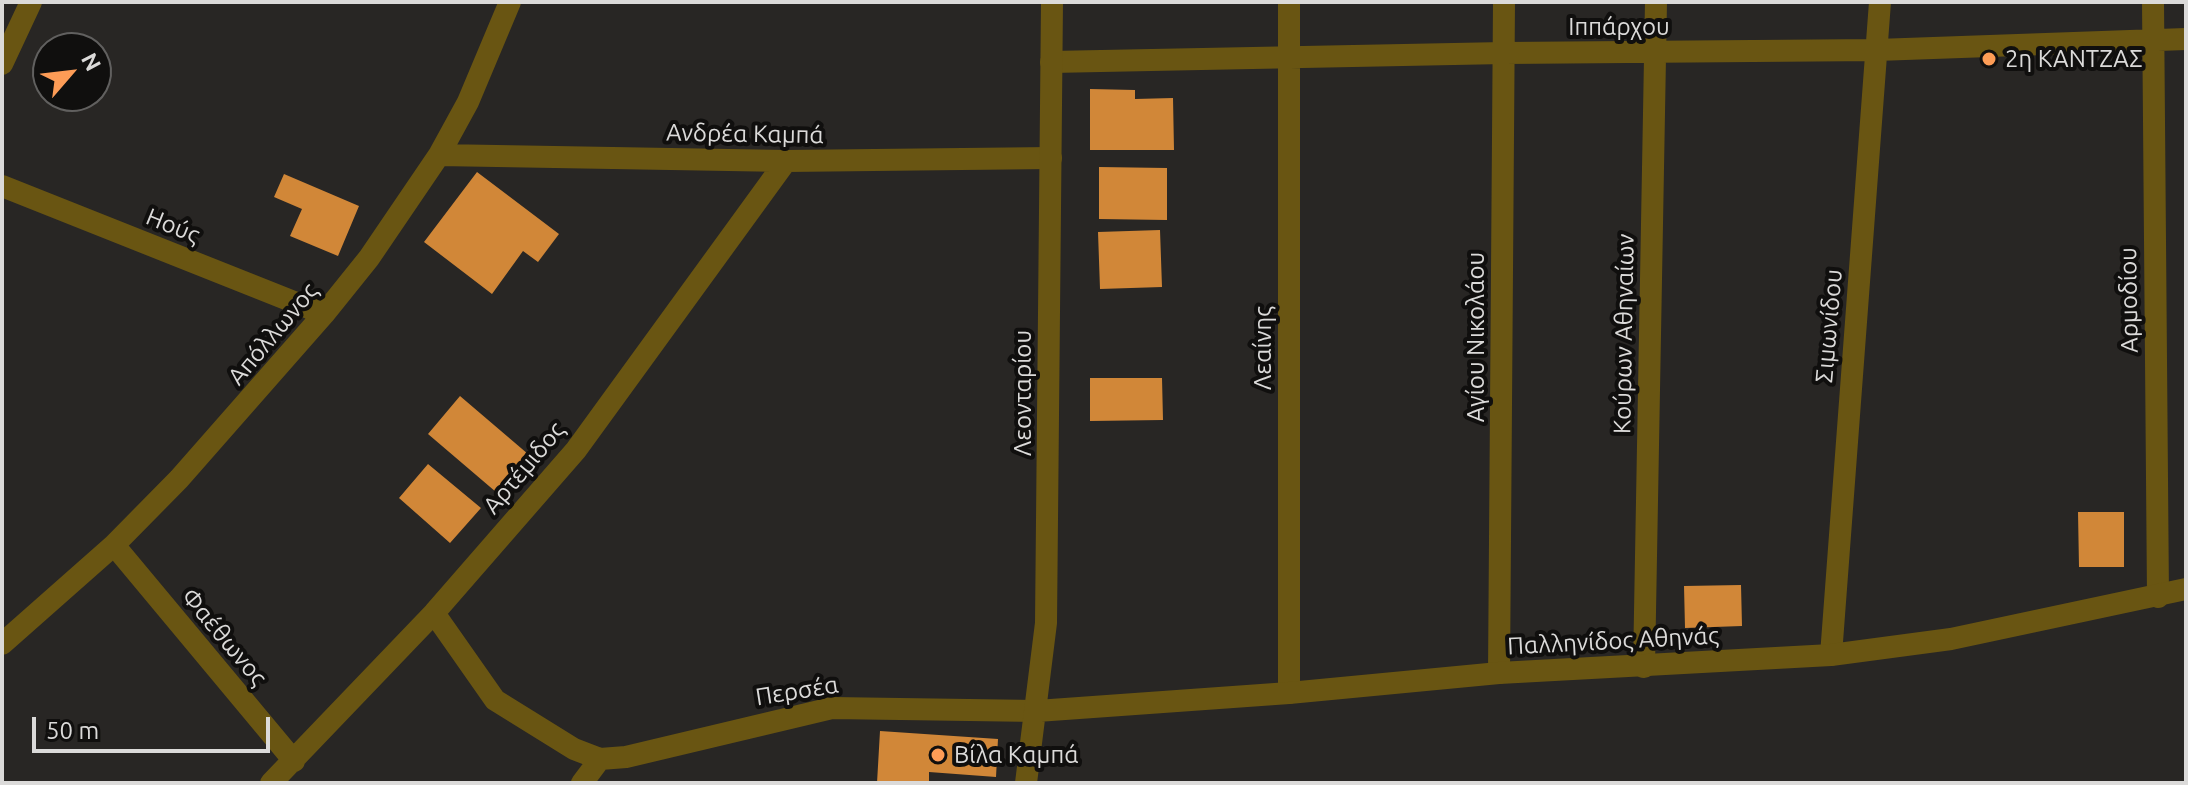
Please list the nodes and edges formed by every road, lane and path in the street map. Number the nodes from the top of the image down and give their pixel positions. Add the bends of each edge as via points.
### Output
1 (31, 2) edge
2 (510, 2) edge
3 (1052, 2) edge
4 (1289, 2) edge
5 (1504, 2) edge
6 (1656, 2) edge
7 (1880, 2) edge
8 (2153, 2) edge
9 (2186, 39) edge
10 (2152, 40) junction
11 (1877, 50) junction
12 (1504, 53) junction
13 (1655, 53) junction
14 (1288, 58) junction
15 (1051, 62) junction
16 (2, 64) edge
17 (439, 155) junction
18 (1051, 158) junction
19 (786, 161) junction
20 (2, 186) edge
21 (324, 314) junction
22 (114, 545) junction
23 (2186, 589) edge
24 (2158, 597) junction
25 (434, 613) junction
26 (2, 644) edge
27 (1831, 655) junction
28 (1644, 667) junction
29 (1499, 673) junction
30 (1289, 693) junction
31 (1037, 711) junction
32 (600, 759) junction
33 (294, 761) junction
34 (271, 783) edge
35 (582, 783) edge
36 (1026, 783) edge

1 - 16 street
2 - 17 street, Απόλλωνος
3 - 15 street, Λεονταρίου
4 - 14 street, Λεαίνης
5 - 12 street, Αγίου Νικολάου
6 - 13 street, Κούρων Αθηναίων
7 - 11 street, Σιμωνίδου
8 - 10 street, Αρμοδίου
9 - 10 street, Ιππάρχου
10 - 11 street, Ιππάρχου
10 - 24 street, Αρμοδίου
11 - 13 street, Ιππάρχου
11 - 27 street, Σιμωνίδου
12 - 13 street, Ιππάρχου
12 - 14 street, Ιππάρχου
12 - 29 street, Αγίου Νικολάου
13 - 28 street, Κούρων Αθηναίων
14 - 15 street, Ιππάρχου
14 - 30 street, Λεαίνης
15 - 18 street, Λεονταρίου
17 - 19 street, Ανδρέα Καμπά
17 - 21 street, Απόλλωνος
18 - 19 street, Ανδρέα Καμπά
18 - 31 street, Λεονταρίου via 1046,623
19 - 25 street, Αρτέμιδος via 576,450
20 - 21 street, Ηούς
21 - 22 street, Απόλλωνος via 248,404
22 - 26 street, Απόλλωνος
22 - 33 street, Φαέθωνος
23 - 24 street, Παλληνίδος Αθηνάς
24 - 27 street, Παλληνίδος Αθηνάς via 1951,639
25 - 32 street via 495,700 574,749
25 - 33 street, Αρτέμιδος
27 - 28 street, Παλληνίδος Αθηνάς
28 - 29 street, Παλληνίδος Αθηνάς
29 - 30 street, Παλληνίδος Αθηνάς
30 - 31 street, Παλληνίδος Αθηνάς
31 - 32 street, Περσέα via 832,708
31 - 36 street, Λεονταρίου
32 - 35 street
33 - 34 street, Αρτέμιδος

